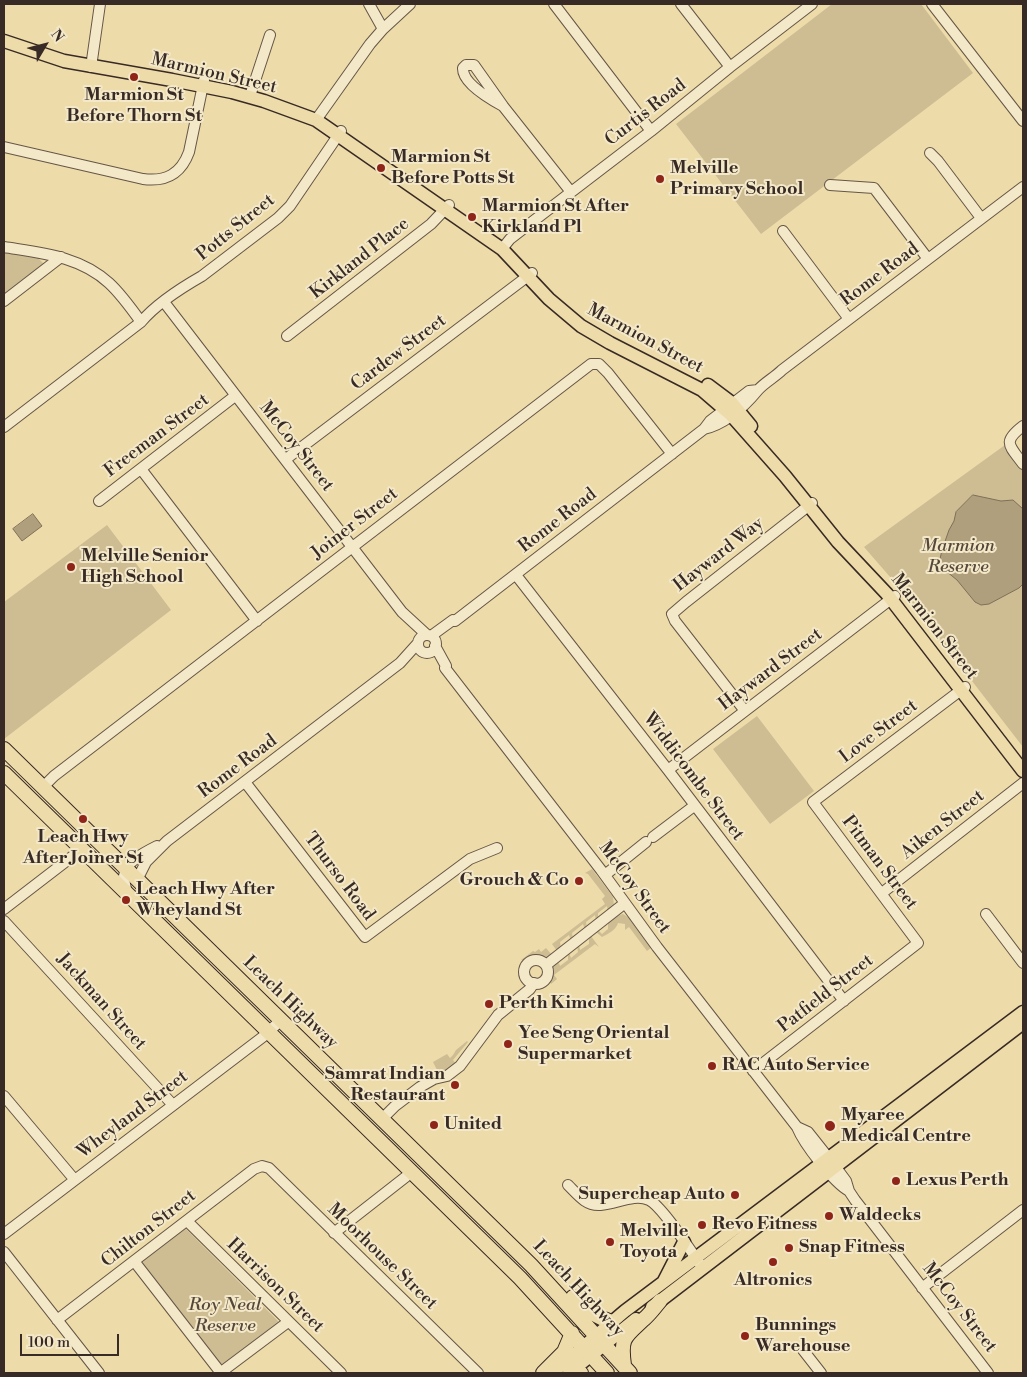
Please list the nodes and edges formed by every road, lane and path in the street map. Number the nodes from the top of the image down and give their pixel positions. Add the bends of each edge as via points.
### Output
1 (100, 4) edge
2 (369, 4) edge
3 (410, 4) edge
4 (554, 4) edge
5 (681, 4) edge
6 (932, 4) edge
7 (809, 5) edge
8 (383, 28) junction
9 (270, 35) dead end
10 (4, 36) edge
11 (4, 41) edge
12 (91, 65) junction
13 (730, 67) junction
14 (203, 83) junction
15 (250, 94) junction
16 (503, 106) dead end
17 (317, 118) junction
18 (1023, 121) edge
19 (651, 130) junction
20 (340, 133) junction
21 (4, 147) edge
22 (930, 153) dead end
23 (830, 185) dead end
24 (1023, 187) edge
25 (571, 192) junction
26 (447, 207) junction
27 (981, 218) junction
28 (783, 231) dead end
29 (4, 247) edge
30 (503, 247) junction
31 (61, 257) junction
32 (928, 259) junction
33 (530, 274) junction
34 (4, 301) edge
35 (165, 304) junction
36 (849, 319) junction
37 (141, 322) junction
38 (287, 336) dead end
39 (235, 396) junction
40 (732, 409) junction
41 (1023, 426) edge
42 (4, 427) edge
43 (672, 454) junction
44 (286, 460) junction
45 (1023, 464) edge
46 (141, 469) junction
47 (99, 501) dead end
48 (810, 505) junction
49 (351, 547) junction
50 (516, 574) junction
51 (893, 598) junction
52 (257, 621) junction
53 (427, 643) junction
54 (963, 688) junction
55 (744, 711) junction
56 (4, 749) edge
57 (1023, 763) edge
58 (668, 770) junction
59 (1023, 770) edge
60 (4, 773) edge
61 (245, 782) junction
62 (1023, 782) edge
63 (43, 787) junction
64 (813, 802) joint
65 (694, 806) junction
66 (166, 841) junction
67 (497, 848) dead end
68 (82, 849) junction
69 (126, 869) junction
70 (605, 875) junction
71 (137, 880) junction
72 (882, 893) junction
73 (127, 894) junction
74 (625, 902) junction
75 (4, 910) edge
76 (986, 914) dead end
77 (4, 921) edge
78 (918, 943) joint
79 (1023, 963) edge
80 (546, 965) junction
81 (534, 984) junction
82 (844, 1001) junction
83 (1023, 1012) edge
84 (281, 1020) junction
85 (1023, 1024) edge
86 (268, 1032) junction
87 (753, 1071) junction
88 (4, 1096) edge
89 (173, 1105) junction
90 (382, 1118) junction
91 (828, 1165) junction
92 (262, 1166) joint
93 (412, 1172) junction
94 (74, 1179) junction
95 (568, 1185) dead end
96 (469, 1204) junction
97 (1023, 1210) edge
98 (457, 1216) junction
99 (186, 1221) junction
100 (334, 1233) junction
101 (4, 1234) edge
102 (684, 1242) junction
103 (4, 1252) edge
104 (134, 1261) junction
105 (700, 1263) junction
106 (542, 1277) junction
107 (663, 1283) junction
108 (922, 1288) junction
109 (660, 1301) junction
110 (57, 1320) junction
111 (288, 1322) junction
112 (612, 1322) junction
113 (572, 1333) junction
114 (601, 1339) junction
115 (588, 1350) junction
116 (803, 1350) dead end
117 (627, 1370) edge
118 (574, 1372) edge
119 (983, 1372) edge
120 (99, 1373) edge
121 (220, 1373) edge
122 (341, 1373) edge
123 (478, 1373) edge
124 (543, 1373) edge
125 (552, 1373) edge
126 (607, 1373) edge
127 (821, 1373) edge

1 - 12 street
2 - 8 street
3 - 8 street
4 - 19 street
5 - 13 street
6 - 18 street
7 - 13 street, Curtis Road
8 - 17 street
9 - 15 street
10 - 12 main road, Marmion Street
11 - 12 main road, Marmion Street via 38,54
12 - 14 main road, Marmion Street
13 - 19 street, Curtis Road
14 - 15 main road, Marmion Street
14 - 21 street via 186,162 166,178 143,180
15 - 17 main road, Marmion Street via 283,102
16 - 25 street
17 - 20 main road, Marmion Street
19 - 25 street, Curtis Road
20 - 26 main road, Marmion Street
20 - 35 street, Potts Street via 282,214
22 - 27 street
23 - 32 street via 874,188
24 - 27 street, Rome Road
25 - 30 street, Curtis Road
26 - 30 main road, Marmion Street
26 - 38 street, Kirkland Place via 431,224
27 - 32 street, Rome Road
28 - 36 street
29 - 31 street
30 - 33 main road, Marmion Street
31 - 34 street
31 - 37 street via 86,267 108,282
32 - 36 street, Rome Road
33 - 40 main road, Marmion Street via 553,303 581,326 697,386
33 - 44 street, Cardew Street
35 - 37 street, Potts Street
35 - 39 street, McCoy Street
36 - 40 street, Rome Road via 758,390 749,391
37 - 42 street, Potts Street
39 - 44 street, McCoy Street
39 - 46 street, Freeman Street
40 - 43 street, Rome Road via 710,421
40 - 48 main road, Marmion Street
41 - 45 street via 1012,434 1009,441
43 - 49 street, Joiner Street via 608,372 599,364 591,364
43 - 50 street, Rome Road
44 - 49 street, McCoy Street
46 - 47 street, Freeman Street
46 - 52 street
48 - 51 main road, Marmion Street
48 - 55 street, Hayward Way via 672,614
49 - 52 street, Joiner Street
49 - 53 street, McCoy Street
50 - 53 street, Rome Road
50 - 58 street, Widdicombe Street
51 - 54 main road, Marmion Street
51 - 55 street, Hayward Street
52 - 63 street, Joiner Street
53 - 61 street, Rome Road
53 - 70 street, McCoy Street via 442,668
54 - 57 main road, Marmion Street
54 - 59 main road, Marmion Street
54 - 64 street, Love Street
55 - 58 street, Hayward Street
56 - 63 highway, Leach Highway
58 - 65 street, Widdicombe Street
60 - 68 highway, Leach Highway
61 - 66 street, Rome Road
61 - 67 street, Thurso Road via 364,937 470,859
62 - 72 street, Aiken Street
63 - 69 highway, Leach Highway
64 - 72 street, Pitman Street
65 - 70 street
65 - 82 street, Widdicombe Street
66 - 69 street, Rome Road
66 - 71 street, Rome Road via 146,862
68 - 73 highway, Leach Highway
68 - 75 street
69 - 71 highway, Leach Highway
69 - 73 street
70 - 74 street, McCoy Street
71 - 84 highway, Leach Highway
72 - 78 street, Pitman Street
73 - 86 highway, Leach Highway
74 - 80 street
74 - 87 street, McCoy Street
76 - 79 street
77 - 89 street, Jackman Street
78 - 82 street, Patfield Street
80 - 81 street via 546,978
80 - 81 street via 537,960 528,964 526,977
81 - 90 street via 498,1015 460,1066 447,1076 420,1087
82 - 87 street, Patfield Street
83 - 91 main road
84 - 86 street, Wheyland Street
84 - 90 highway, Leach Highway
85 - 91 main road
86 - 89 street, Wheyland Street
86 - 93 highway, Leach Highway
87 - 91 street, McCoy Street via 798,1127 801,1137
88 - 94 street
89 - 94 street, Wheyland Street
90 - 96 highway, Leach Highway
91 - 105 main road
91 - 108 street, McCoy Street via 846,1181 849,1191
92 - 99 street, Chilton Street
92 - 100 street, Moorhouse Street via 269,1168
93 - 98 highway, Leach Highway
93 - 100 street
94 - 101 street, Wheyland Street
95 - 102 street via 586,1202 604,1205 635,1197 650,1200
96 - 98 highway
96 - 106 highway, Leach Highway
97 - 108 street
98 - 113 highway, Leach Highway
99 - 104 street, Chilton Street
99 - 111 street, Harrison Street
100 - 123 street, Moorhouse Street
102 - 105 street
102 - 107 main road
103 - 110 street
104 - 110 street, Chilton Street
104 - 121 street
105 - 107 main road
105 - 109 main road
106 - 112 highway via 557,1281 582,1306
106 - 114 highway, Leach Highway
107 - 112 main road
108 - 119 street, McCoy Street
109 - 114 main road
109 - 117 highway via 626,1336 622,1351
110 - 120 street
111 - 121 street
111 - 122 street, Harrison Street
112 - 114 main road
113 - 115 highway, Leach Highway
113 - 124 highway via 564,1352
114 - 115 main road
114 - 117 highway, Leach Highway
115 - 118 main road
115 - 125 main road
115 - 126 highway, Leach Highway
116 - 127 street

